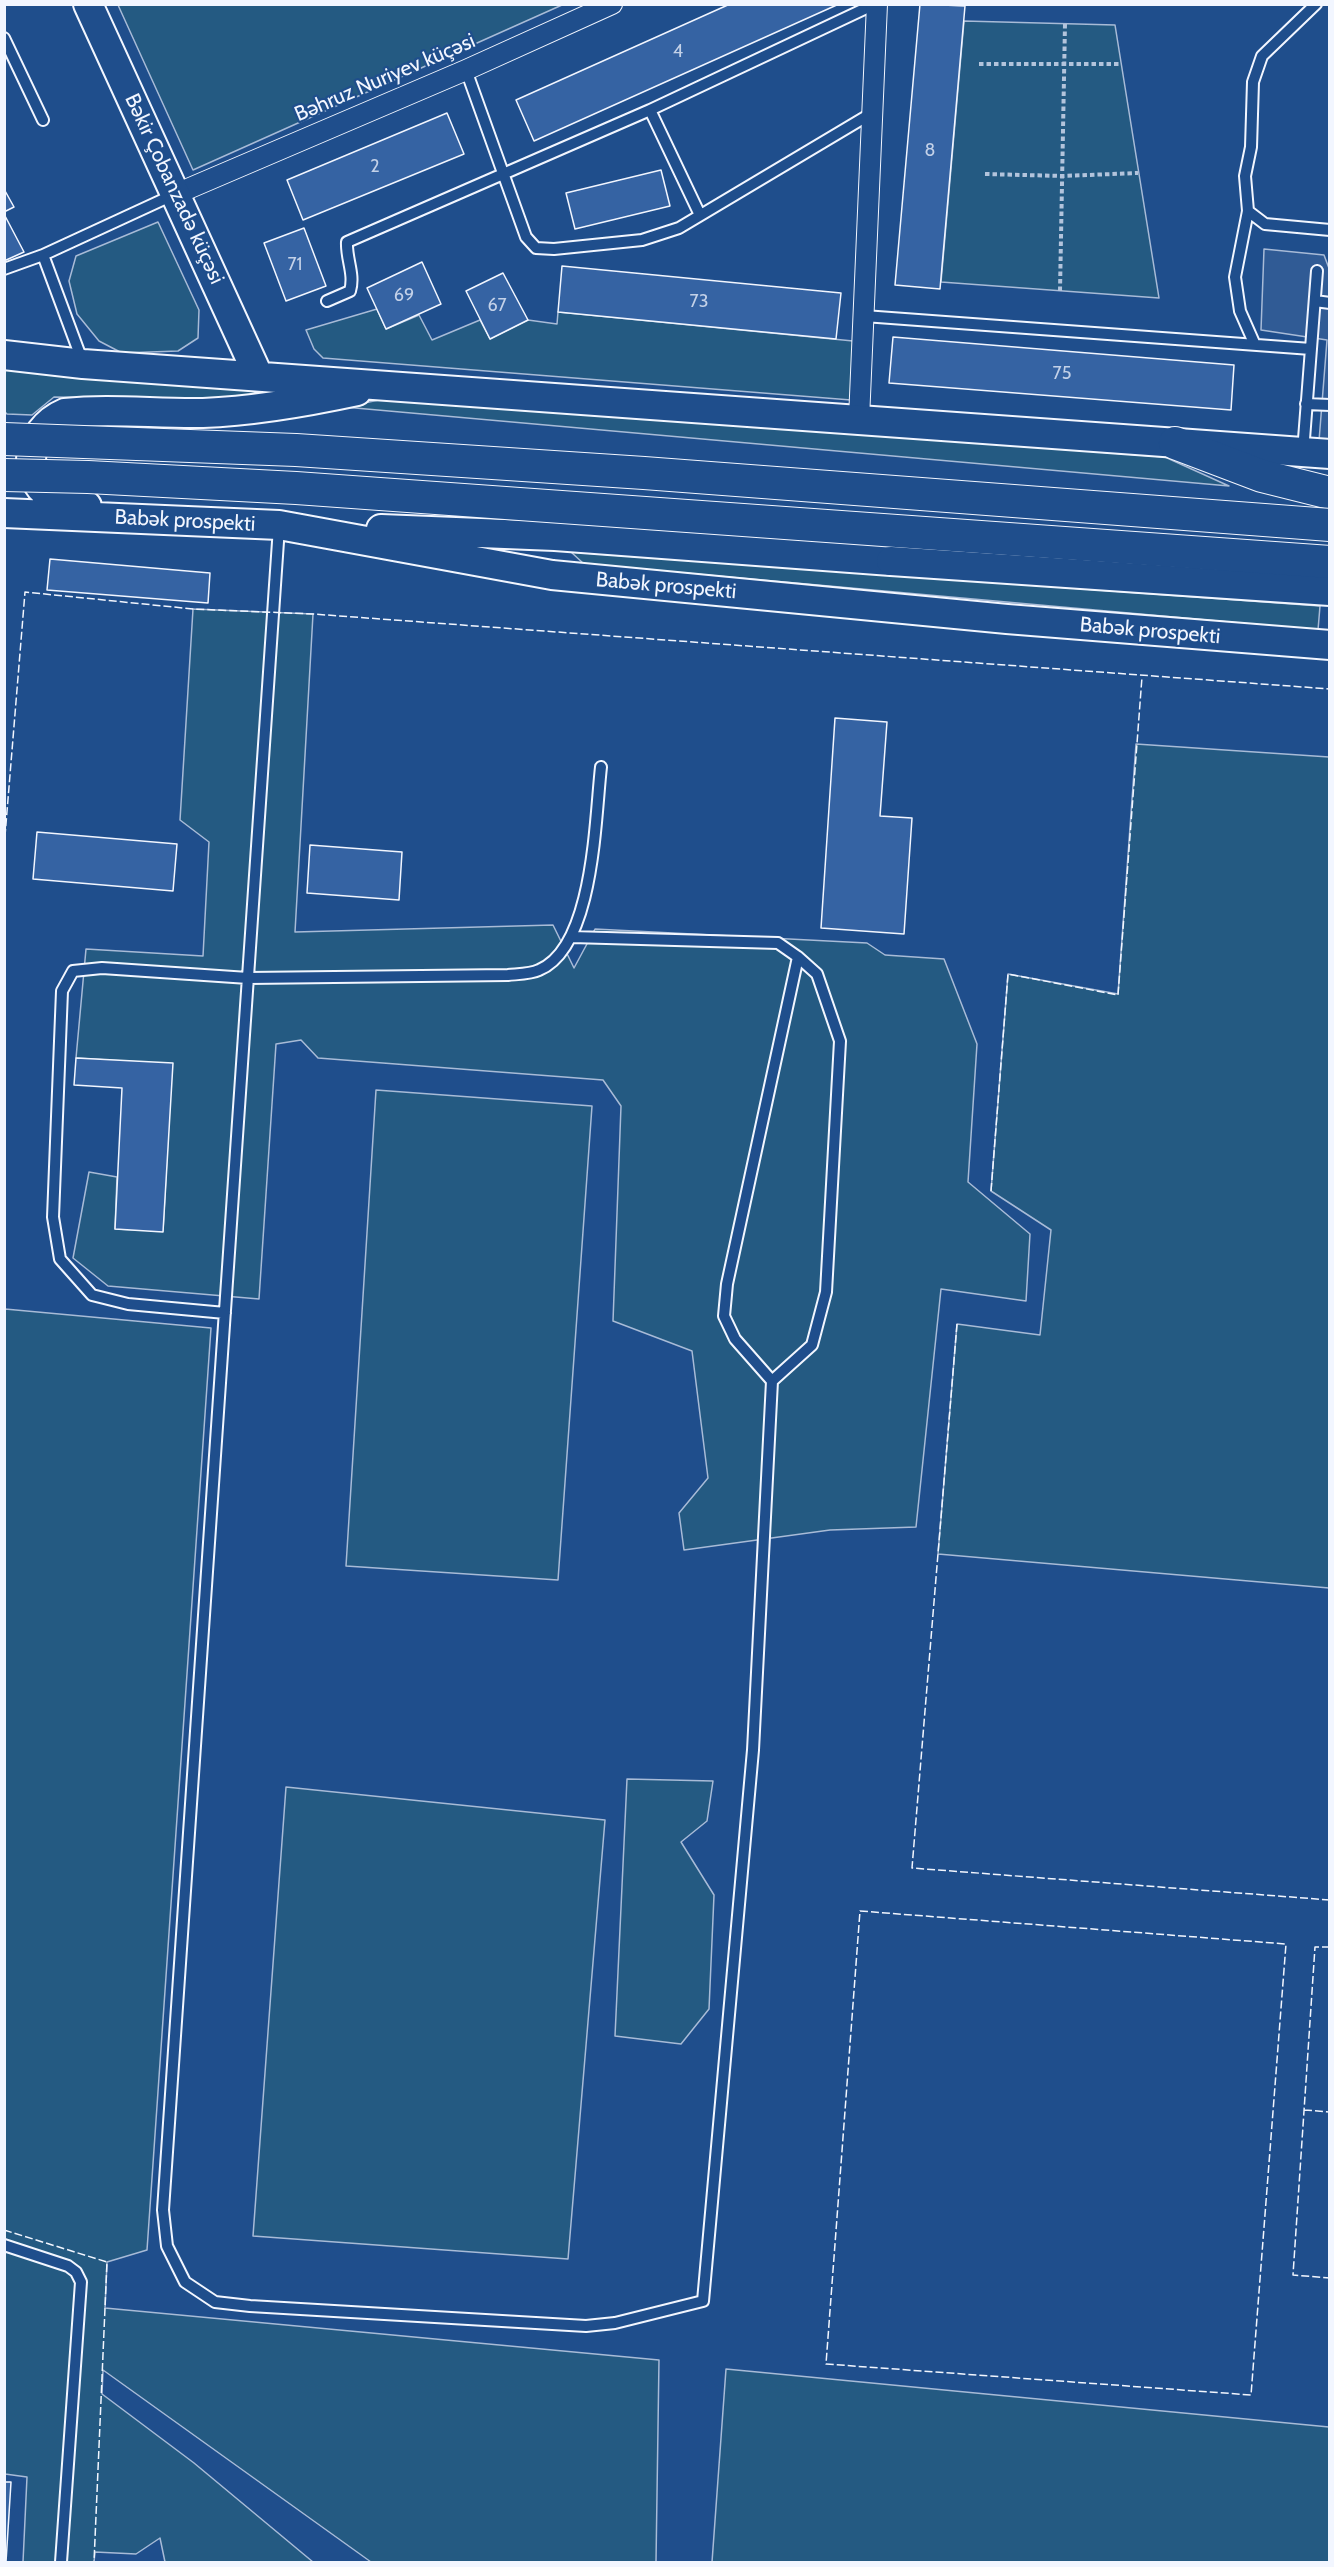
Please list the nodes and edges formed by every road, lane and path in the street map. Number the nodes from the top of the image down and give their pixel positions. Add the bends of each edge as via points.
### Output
1 (88, 4) edge
2 (612, 4) edge
3 (876, 4) edge
4 (1316, 4) edge
5 (1065, 24) dead end
6 (4, 38) edge
7 (979, 64) dead end
8 (1120, 64) dead end
9 (1065, 65) junction
10 (466, 70) junction
11 (650, 110) junction
12 (872, 113) junction
13 (43, 120) dead end
14 (503, 172) junction
15 (1138, 173) dead end
16 (985, 174) dead end
17 (1062, 176) junction
18 (176, 194) junction
19 (1248, 211) junction
20 (700, 215) junction
21 (1329, 230) edge
22 (43, 255) junction
23 (4, 269) edge
24 (1317, 271) dead end
25 (1060, 291) dead end
26 (327, 301) dead end
27 (1315, 301) junction
28 (1329, 303) edge
29 (864, 316) junction
30 (1255, 345) junction
31 (1311, 349) junction
32 (4, 355) edge
33 (83, 364) junction
34 (258, 375) junction
35 (389, 384) junction
36 (1306, 404) junction
37 (1329, 405) edge
38 (859, 419) junction
39 (4, 427) edge
40 (4, 439) edge
41 (1175, 443) junction
42 (1316, 453) edge
43 (4, 475) edge
44 (1329, 493) edge
45 (4, 496) edge
46 (4, 513) edge
47 (279, 525) junction
48 (1329, 525) edge
49 (1329, 561) edge
50 (1329, 591) edge
51 (1329, 645) edge
52 (600, 767) dead end
53 (572, 937) junction
54 (798, 957) junction
55 (248, 978) junction
56 (225, 1313) junction
57 (772, 1381) junction
58 (4, 2245) edge
59 (61, 2562) edge

1 - 18 main road, Bəkir Çobanzadə küçəsi
2 - 10 street, Bəhruz Nuriyev küçəsi
3 - 11 lane
3 - 12 street
4 - 19 lane via 1262,56 1253,82 1251,147 1245,176
5 - 9 path
6 - 13 lane
7 - 9 path
8 - 9 path
9 - 17 path
10 - 14 lane
10 - 18 street, Bəhruz Nuriyev küçəsi
11 - 14 lane
11 - 20 lane
12 - 20 lane
12 - 29 street
14 - 20 lane via 526,237 536,248 642,240 679,228
14 - 26 lane via 347,242 353,281 350,291
15 - 17 path
16 - 17 path
17 - 25 path
18 - 22 lane
18 - 34 main road, Bəkir Çobanzadə küçəsi
19 - 21 lane via 1265,224
19 - 30 lane via 1235,277 1240,311
22 - 23 lane
22 - 33 lane
24 - 27 lane
27 - 28 lane
27 - 31 lane
29 - 30 lane
29 - 38 street
30 - 31 lane
31 - 36 lane
32 - 33 main road
33 - 34 main road
34 - 35 main road
35 - 38 main road
35 - 47 main road via 256,410 65,413 53,418 33,442 33,473 39,485 58,501
36 - 37 lane
36 - 42 lane
38 - 41 main road
39 - 45 main road via 17,443 21,465 15,485
40 - 48 main road, bridge via 343,453
41 - 42 main road
41 - 44 main road via 1262,476
43 - 49 main road, Babək prospekti, bridge via 308,489
46 - 47 main road, Babək prospekti
47 - 50 main road, bridge via 555,536
47 - 51 main road, Babək prospekti via 552,575
47 - 55 lane
52 - 53 lane via 585,902
53 - 54 lane via 778,943
53 - 55 lane via 539,971 508,975
54 - 57 lane via 727,1284 724,1316 735,1339
54 - 57 lane via 817,974 840,1041 826,1292 812,1345
55 - 56 lane
55 - 56 lane via 102,968 73,971 62,991 54,1217 60,1259 92,1295 128,1304
56 - 57 lane via 163,2210 167,2246 185,2282 215,2302 586,2326 615,2323 703,2301 753,1750
58 - 59 lane via 68,2266 81,2282

